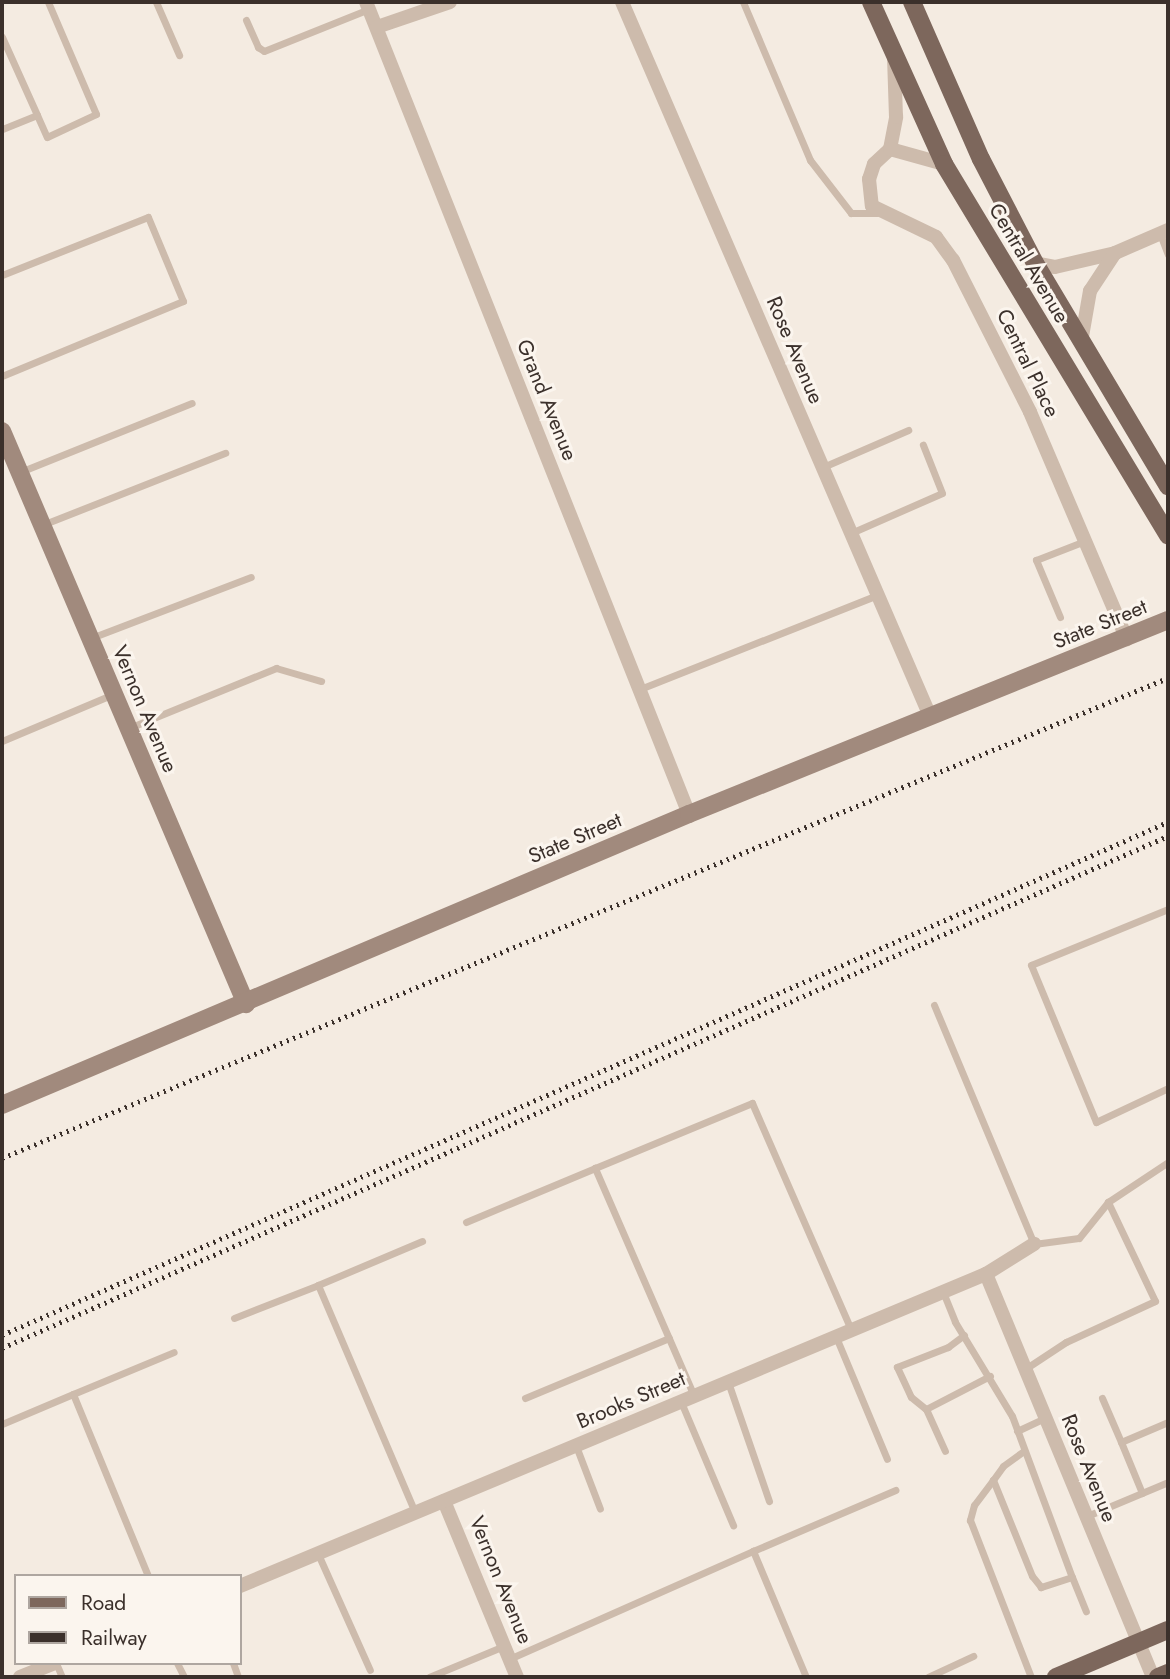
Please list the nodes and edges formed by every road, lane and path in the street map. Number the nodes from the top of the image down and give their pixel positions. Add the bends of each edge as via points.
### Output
1 (48, 2) edge
2 (156, 2) edge
3 (450, 2) edge
4 (622, 2) edge
5 (743, 2) edge
6 (871, 2) edge
7 (912, 2) edge
8 (367, 5) edge
9 (246, 20) dead end
10 (377, 27) junction
11 (2, 37) edge
12 (894, 53) junction
13 (179, 55) dead end
14 (37, 115) junction
15 (2, 129) edge
16 (890, 149) junction
17 (944, 164) junction
18 (881, 213) junction
19 (1164, 232) edge
20 (1115, 253) junction
21 (1168, 255) edge
22 (1035, 263) junction
23 (2, 275) edge
24 (1081, 342) junction
25 (2, 376) edge
26 (192, 403) dead end
27 (908, 430) dead end
28 (2, 431) edge
29 (923, 445) dead end
30 (225, 453) dead end
31 (823, 467) junction
32 (20, 473) junction
33 (1168, 486) edge
34 (42, 525) junction
35 (851, 533) junction
36 (1168, 536) edge
37 (1085, 541) junction
38 (251, 578) dead end
39 (878, 594) junction
40 (1060, 617) dead end
41 (1168, 620) edge
42 (90, 638) junction
43 (1127, 639) junction
44 (321, 681) dead end
45 (640, 689) junction
46 (114, 694) junction
47 (930, 716) junction
48 (128, 728) junction
49 (2, 741) edge
50 (689, 814) junction
51 (1168, 909) edge
52 (246, 1004) junction
53 (934, 1005) dead end
54 (1168, 1088) edge
55 (2, 1105) edge
56 (1168, 1162) edge
57 (596, 1168) junction
58 (1108, 1202) junction
59 (466, 1222) dead end
60 (422, 1241) dead end
61 (1034, 1244) junction
62 (986, 1274) junction
63 (318, 1285) junction
64 (943, 1292) junction
65 (234, 1318) dead end
66 (851, 1330) junction
67 (964, 1335) junction
68 (835, 1337) junction
69 (669, 1338) junction
70 (174, 1352) dead end
71 (1025, 1369) junction
72 (990, 1376) junction
73 (728, 1382) junction
74 (73, 1394) junction
75 (525, 1398) dead end
76 (1102, 1398) dead end
77 (687, 1399) junction
78 (926, 1409) junction
79 (1046, 1418) junction
80 (1168, 1422) edge
81 (2, 1424) edge
82 (1017, 1430) junction
83 (1121, 1442) junction
84 (576, 1446) junction
85 (945, 1451) dead end
86 (1024, 1451) junction
87 (887, 1459) dead end
88 (993, 1480) junction
89 (1168, 1482) edge
90 (895, 1490) dead end
91 (1142, 1493) junction
92 (444, 1501) junction
93 (769, 1501) dead end
94 (600, 1509) dead end
95 (415, 1513) junction
96 (1086, 1516) junction
97 (733, 1525) dead end
98 (753, 1551) junction
99 (318, 1553) junction
100 (147, 1574) edge
101 (1072, 1577) junction
102 (242, 1585) edge
103 (1086, 1611) dead end
104 (1168, 1630) edge
105 (1138, 1643) junction
106 (506, 1652) junction
107 (973, 1656) dead end
108 (50, 1665) edge
109 (370, 1670) dead end
110 (1168, 1673) edge
111 (20, 1677) edge
112 (429, 1677) edge
113 (517, 1677) edge
114 (806, 1677) edge
115 (928, 1677) edge
116 (1031, 1677) edge
117 (1056, 1677) edge
118 (1156, 1677) edge

1 - 14 lane via 96,114 47,137
2 - 13 lane
3 - 10 street
4 - 31 street, Rose Avenue
5 - 18 lane via 810,160 851,213
6 - 12 main road, Central Avenue
7 - 22 main road, Central Avenue via 981,159
8 - 9 lane via 264,51
8 - 10 street, Grand Avenue
10 - 45 street, Grand Avenue
11 - 14 lane
12 - 16 street via 896,117
12 - 17 main road, Central Avenue
14 - 15 lane
16 - 17 street
16 - 18 street via 874,164 869,179 872,206
17 - 36 main road, Central Avenue
18 - 37 street, Central Place via 936,237 953,260 1030,412
19 - 20 street
19 - 21 lane
20 - 22 street via 1055,268
20 - 24 street via 1090,291
22 - 24 main road, Central Avenue
23 - 25 lane via 148,218 183,301
24 - 33 main road, Central Avenue
26 - 32 lane
27 - 31 lane
28 - 32 street, Vernon Avenue
29 - 35 lane via 942,493
30 - 34 lane
31 - 35 street, Rose Avenue
32 - 34 street, Vernon Avenue
34 - 42 street, Vernon Avenue
35 - 39 street, Rose Avenue
37 - 40 lane via 1036,560
37 - 43 street, Central Place
38 - 42 lane
39 - 45 lane
39 - 47 street, Rose Avenue
41 - 43 street, State Street
42 - 46 street, Vernon Avenue
43 - 47 street, State Street
44 - 48 lane via 276,668
45 - 50 street, Grand Avenue
46 - 48 street, Vernon Avenue
46 - 49 lane
47 - 50 street, State Street
48 - 52 street, Vernon Avenue
50 - 52 street, State Street
51 - 54 lane via 1031,965 1096,1122
52 - 55 street, State Street
53 - 61 lane
56 - 58 lane
57 - 59 lane
57 - 66 lane via 752,1103
57 - 69 lane
58 - 61 lane via 1079,1238
58 - 71 lane via 1155,1301 1066,1342
60 - 63 lane
61 - 62 street, Brooks Street
62 - 64 street, Brooks Street
62 - 71 street, Rose Avenue
63 - 65 lane
63 - 95 lane
64 - 66 street, Brooks Street
64 - 67 lane
66 - 68 street, Brooks Street
67 - 72 lane
67 - 78 lane via 948,1347 897,1367 911,1397
68 - 73 street, Brooks Street
68 - 87 lane
69 - 75 lane
69 - 77 lane
70 - 74 lane
71 - 79 street, Rose Avenue
72 - 78 lane
72 - 82 lane
73 - 77 street, Brooks Street
73 - 93 lane
74 - 81 lane
74 - 100 lane
76 - 83 lane
77 - 84 street, Brooks Street
77 - 97 lane
78 - 85 lane
79 - 82 lane
79 - 96 street, Rose Avenue
80 - 83 lane
82 - 86 lane
83 - 91 lane
84 - 92 street, Brooks Street
84 - 94 lane
86 - 88 lane
86 - 101 lane
88 - 101 lane via 1032,1576 1041,1587
88 - 116 lane via 974,1505 970,1520
89 - 91 lane
90 - 98 lane
91 - 96 lane
92 - 95 street, Brooks Street
92 - 106 street, Vernon Avenue
95 - 99 street, Brooks Street
96 - 105 street, Rose Avenue
98 - 106 lane
98 - 114 lane
99 - 102 street, Brooks Street
99 - 109 lane
101 - 103 lane
104 - 105 main road
105 - 117 main road
105 - 118 street, Rose Avenue
106 - 112 lane
106 - 113 street, Vernon Avenue
107 - 115 lane
108 - 111 street
110 - 118 main road

